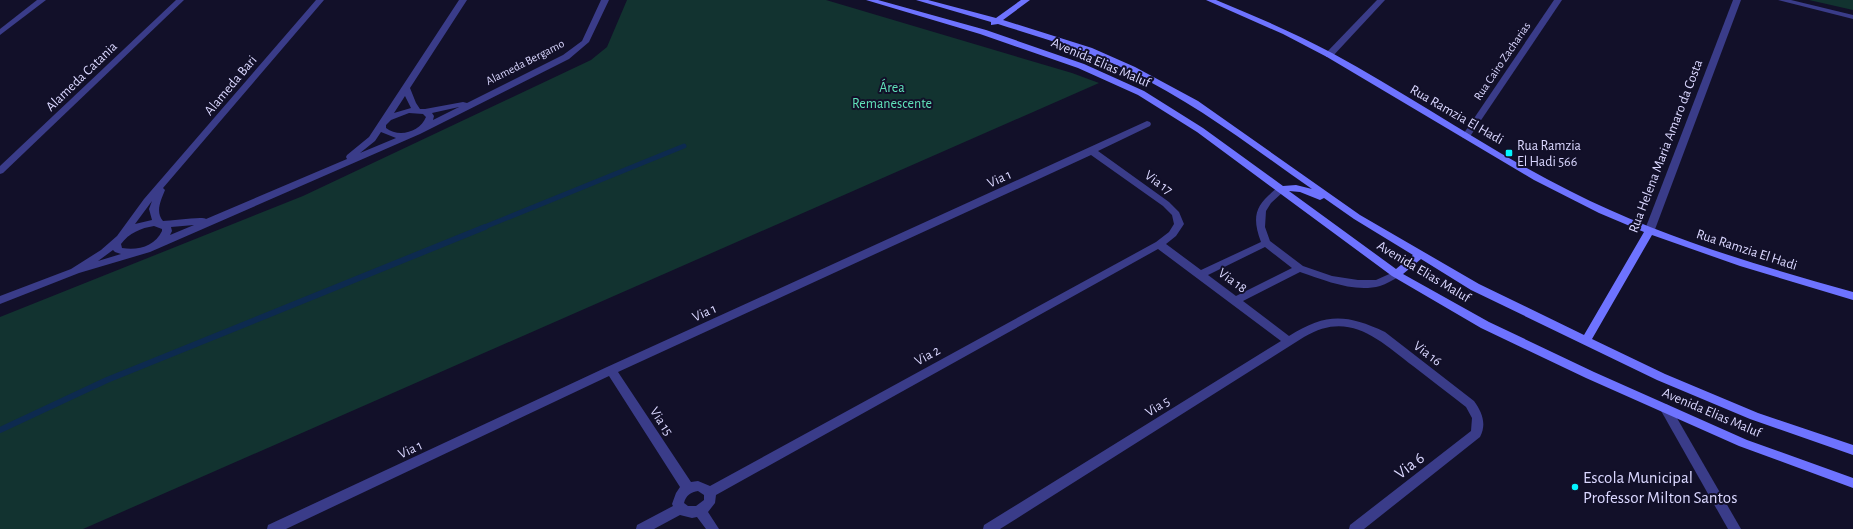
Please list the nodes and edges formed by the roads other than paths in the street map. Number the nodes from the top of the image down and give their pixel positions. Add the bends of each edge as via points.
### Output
1 (42, 0) edge
2 (180, 0) edge
3 (320, 0) edge
4 (463, 0) edge
5 (605, 0) edge
6 (870, 0) edge
7 (920, 0) edge
8 (1026, 0) edge
9 (1210, 0) edge
10 (1381, 0) edge
11 (1558, 0) edge
12 (1738, 0) edge
13 (1782, 0) edge
14 (1853, 17) edge
15 (997, 21) junction
16 (983, 32) junction
17 (0, 33) edge
18 (1329, 55) junction
19 (405, 87) junction
20 (477, 101) junction
21 (421, 111) junction
22 (382, 124) junction
23 (1147, 124) dead end
24 (414, 133) junction
25 (1466, 136) junction
26 (1092, 151) junction
27 (332, 169) junction
28 (0, 171) edge
29 (161, 188) junction
30 (1280, 190) junction
31 (224, 215) junction
32 (1357, 217) junction
33 (161, 224) junction
34 (1649, 232) junction
35 (120, 238) junction
36 (1266, 243) junction
37 (1159, 244) junction
38 (151, 247) junction
39 (138, 252) junction
40 (1421, 254) junction
41 (1299, 268) junction
42 (75, 271) junction
43 (1201, 274) junction
44 (1396, 274) junction
45 (1853, 296) edge
46 (0, 300) edge
47 (1236, 300) junction
48 (1345, 323) joint
49 (1586, 340) junction
50 (1289, 341) junction
51 (611, 370) junction
52 (1666, 409) junction
53 (1479, 423) joint
54 (1853, 450) edge
55 (1853, 483) edge
56 (688, 488) junction
57 (710, 492) junction
58 (681, 508) junction
59 (700, 511) junction
60 (273, 529) edge
61 (642, 529) edge
62 (713, 529) edge
63 (989, 529) edge
64 (1355, 529) edge
65 (1735, 529) edge

1 - 17 street
2 - 28 street, Alameda Catania
3 - 29 street, Alameda Bari
4 - 19 street, Alameda Bergamo
5 - 20 street, Alameda Bergamo via 585,42 576,50
6 - 16 street, Avenida Elias Maluf
7 - 15 street, Avenida Elias Maluf
8 - 15 street
9 - 18 street, Rua Ramzia El Hadi via 1281,30
10 - 18 street
11 - 25 street, Rua Cairo Zacharias
12 - 34 street, Rua Helena Maria Amaro da Costa
13 - 14 street
15 - 16 street
15 - 32 street, Avenida Elias Maluf via 1089,50 1195,103
16 - 30 street, Avenida Elias Maluf via 1081,66 1141,93 1200,130
18 - 25 street, Rua Ramzia El Hadi
19 - 21 street
19 - 22 street, Alameda Bergamo
20 - 21 street, Alameda Bergamo
20 - 24 street, Alameda Bergamo
21 - 22 street, Alameda Bergamo via 397,113
21 - 24 street via 430,116 429,122
22 - 24 street via 386,134 395,136
22 - 27 street, Alameda Bergamo via 372,139
23 - 26 street, Via 1
24 - 27 street, Alameda Bergamo
25 - 34 street, Rua Ramzia El Hadi via 1567,194
26 - 37 street, Via 17 via 1176,214 1179,224 1173,234
26 - 51 street, Via 1
27 - 31 street, Alameda Bergamo
29 - 33 street, Alameda Bari via 154,209 155,218
29 - 35 street, Alameda Bari via 140,210
30 - 32 street via 1294,187 1302,189
30 - 36 street via 1267,201 1261,211 1260,227
30 - 44 street, Avenida Elias Maluf
31 - 33 street, Alameda Bergamo via 195,222
31 - 38 street, Alameda Bergamo
32 - 40 street, Avenida Elias Maluf
33 - 35 street, Alameda Bergamo via 137,227
33 - 38 street, Alameda Bari via 166,227 166,236
34 - 45 street, Rua Ramzia El Hadi via 1762,270
34 - 49 street, Rua Helena Maria Amaro da Costa
35 - 39 street via 116,244 118,250 126,253
35 - 42 street
36 - 41 street
36 - 43 street
37 - 43 street, Via 18
37 - 57 street, Via 2
38 - 39 street, Alameda Bergamo
39 - 42 street
40 - 44 street
40 - 49 street, Avenida Elias Maluf via 1475,286
41 - 44 street via 1331,279 1358,284 1378,283
41 - 47 street
42 - 46 street
43 - 47 street, Via 18
44 - 52 street, Avenida Elias Maluf via 1485,325
47 - 50 street, Via 18
48 - 50 street, Via 5 via 1319,325
48 - 53 street, Via 16 via 1381,335 1470,404 1477,413
49 - 54 street, Avenida Elias Maluf via 1661,377 1754,416
50 - 63 street, Via 5
51 - 56 street, Via 15
51 - 60 street, Via 1
52 - 55 street, Avenida Elias Maluf via 1743,443
52 - 65 street
53 - 64 street, Via 6 via 1476,434
56 - 57 street via 698,486
56 - 58 street via 678,500
57 - 59 street via 710,500
58 - 59 street via 689,513
58 - 61 street
59 - 62 street

